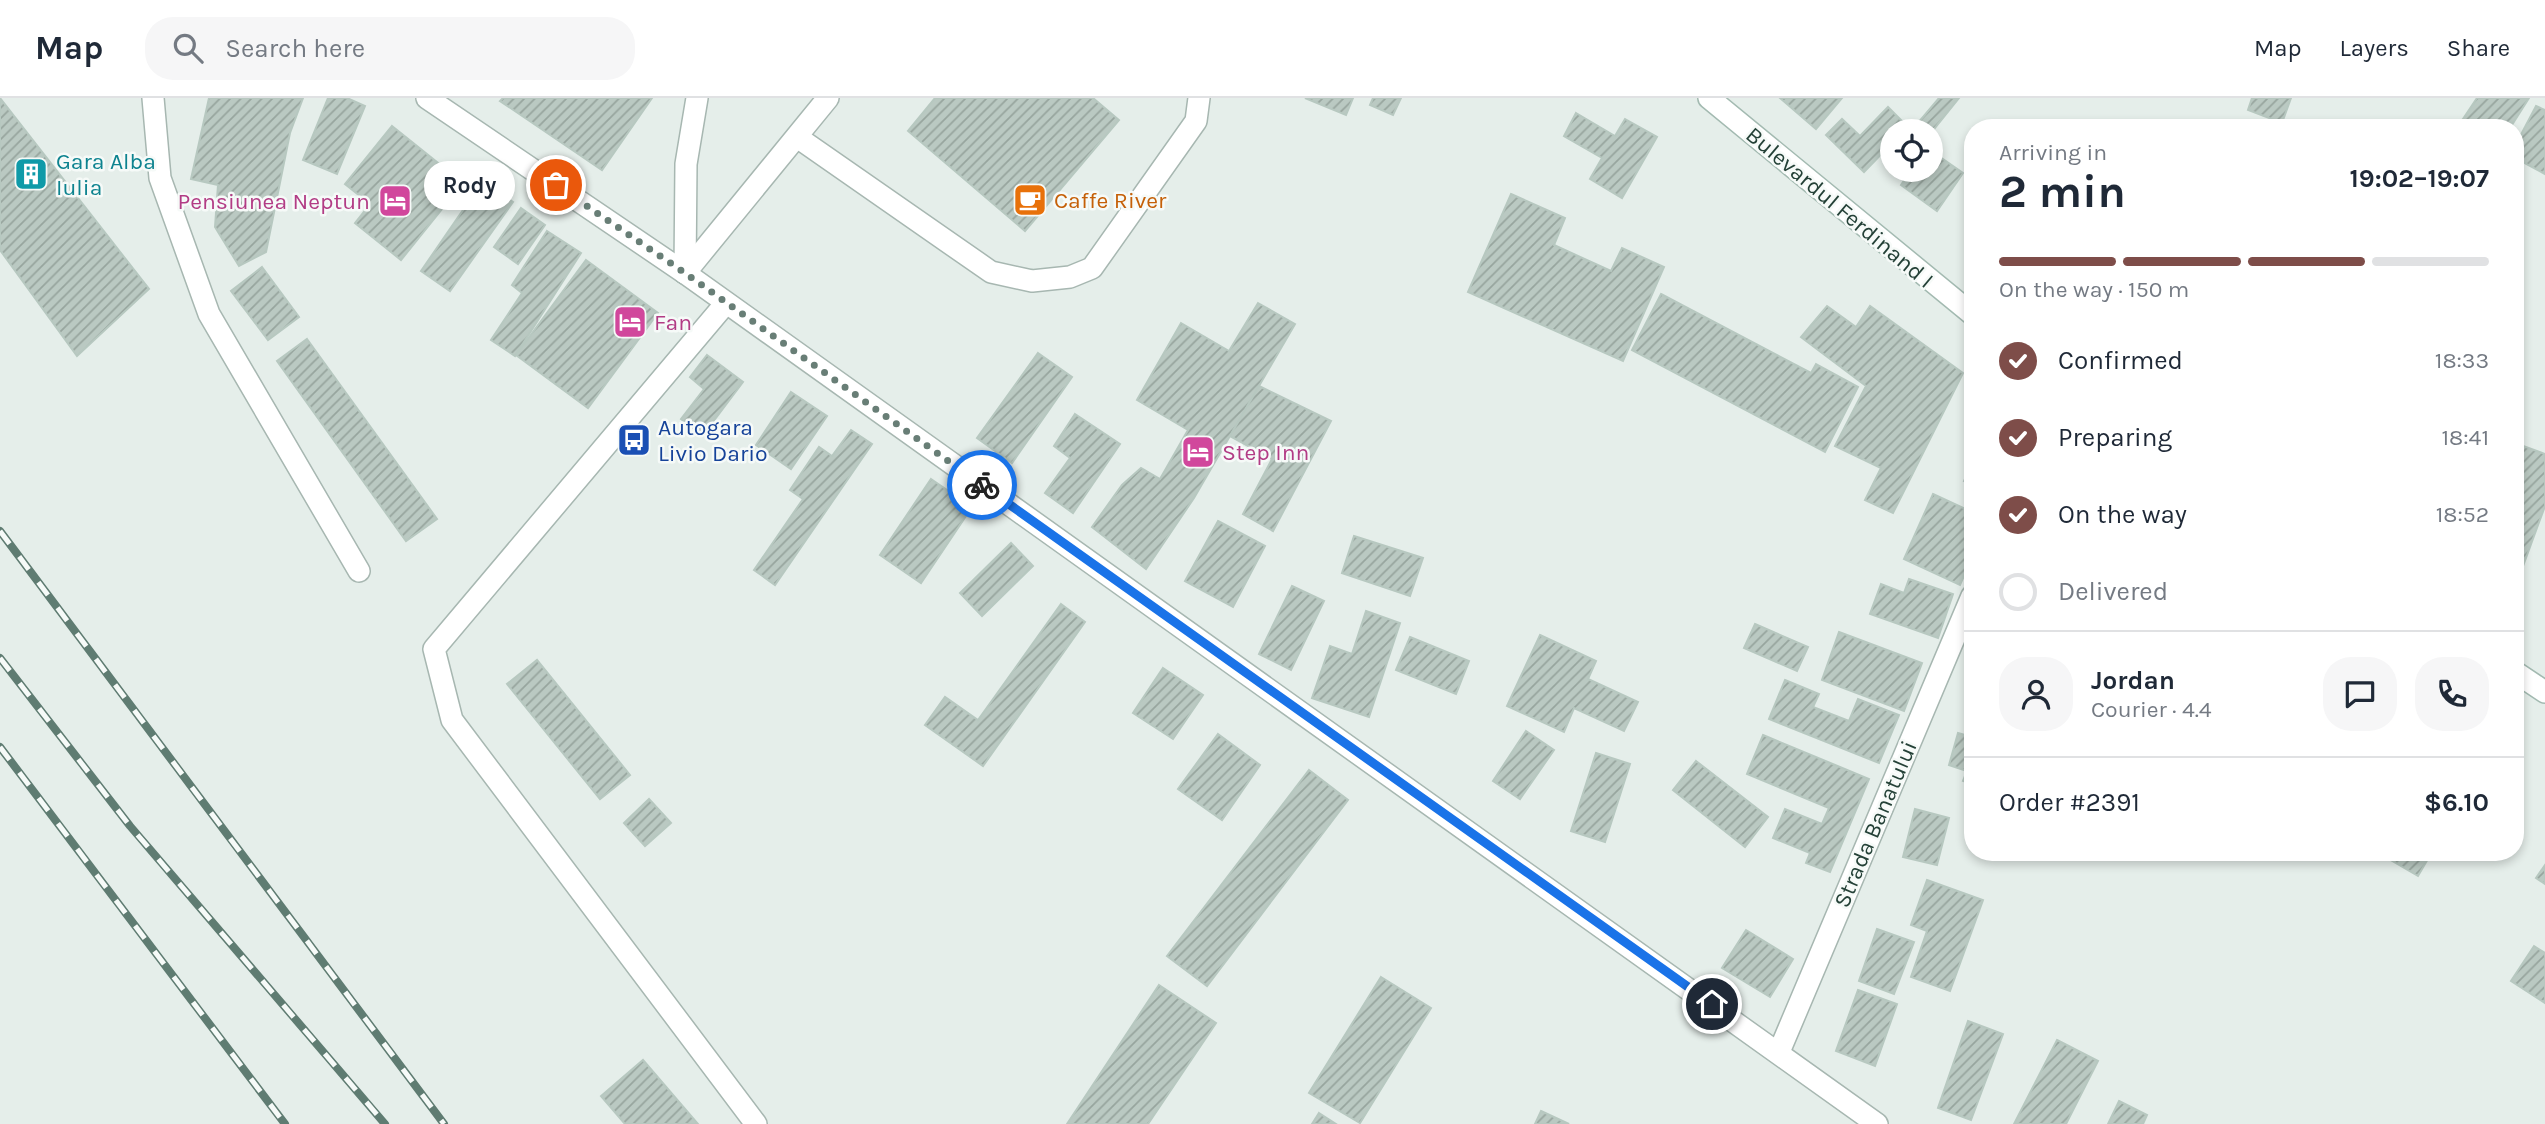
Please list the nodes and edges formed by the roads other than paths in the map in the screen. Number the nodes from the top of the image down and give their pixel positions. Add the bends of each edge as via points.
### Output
1 (153, 98) edge
2 (428, 98) edge
3 (697, 98) edge
4 (828, 98) edge
5 (1199, 98) edge
6 (1709, 98) edge
7 (797, 137) junction
8 (685, 273) junction
9 (726, 303) junction
10 (1964, 307) edge
11 (359, 571) dead end
12 (1964, 615) edge
13 (2524, 678) edge
14 (2545, 692) edge
15 (1779, 1052) junction
16 (756, 1124) edge
17 (1877, 1124) edge

1 - 11 street via 160,178 209,314
2 - 8 street
3 - 8 street via 686,164
4 - 7 street
5 - 7 street via 1196,121 1092,268 1070,277 1032,281 991,272
6 - 10 street, Bulevardul Ferdinand I
7 - 8 street
8 - 9 street
9 - 15 street
9 - 16 street via 434,649 452,720
12 - 15 street, Strada Banatului
13 - 14 street
15 - 17 street

